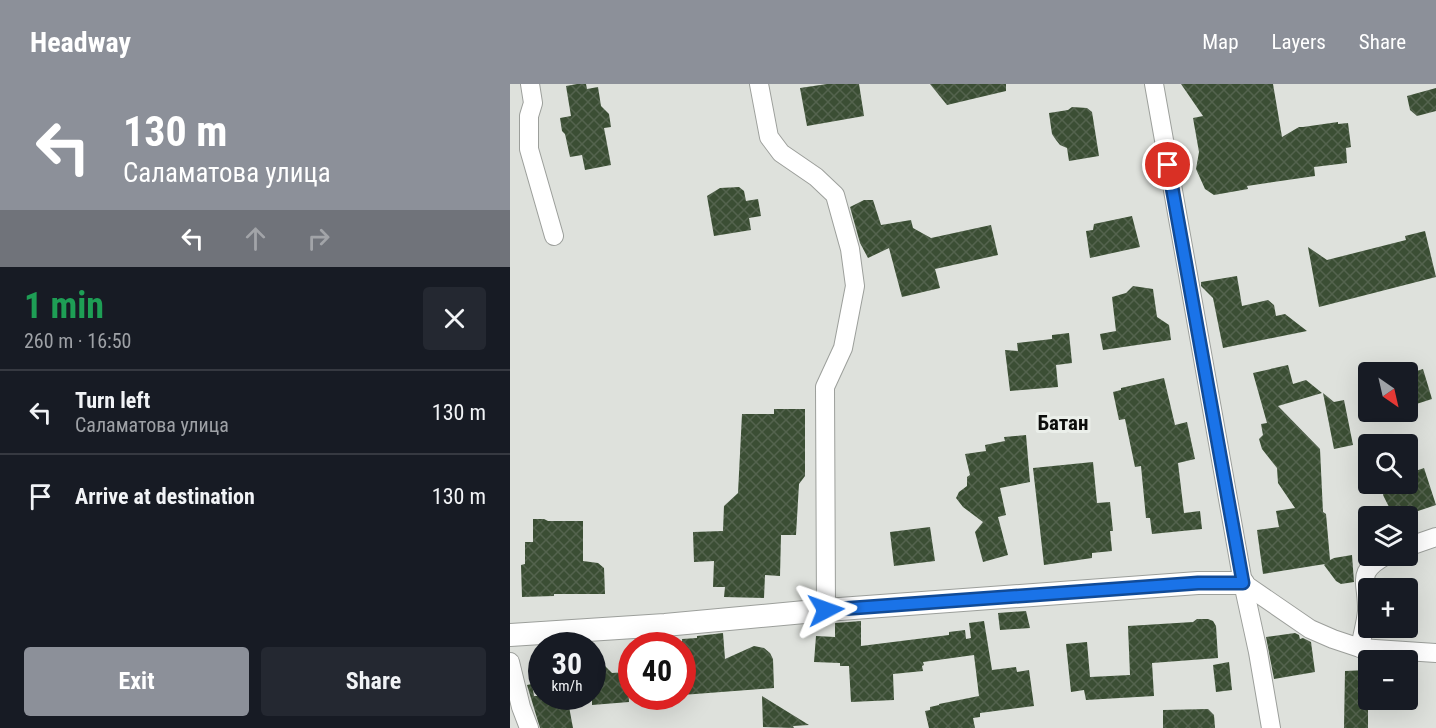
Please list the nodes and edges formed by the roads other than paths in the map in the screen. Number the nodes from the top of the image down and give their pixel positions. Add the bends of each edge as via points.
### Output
1 (530, 84) edge
2 (759, 84) edge
3 (1154, 84) edge
4 (554, 236) dead end
5 (1436, 537) edge
6 (1418, 543) edge
7 (1371, 566) edge
8 (1243, 583) junction
9 (826, 610) junction
10 (510, 635) edge
11 (1360, 648) junction
12 (1436, 653) edge
13 (510, 662) edge
14 (529, 728) edge
15 (1271, 728) edge

1 - 4 street via 533,103 529,149
2 - 9 street via 769,137 782,153 835,195 855,286 843,348 825,387
3 - 8 street
5 - 6 street
7 - 11 street via 1364,576 1367,611
8 - 9 street
8 - 11 street via 1310,629
8 - 15 street
9 - 10 street via 665,626
11 - 12 street
13 - 14 street

